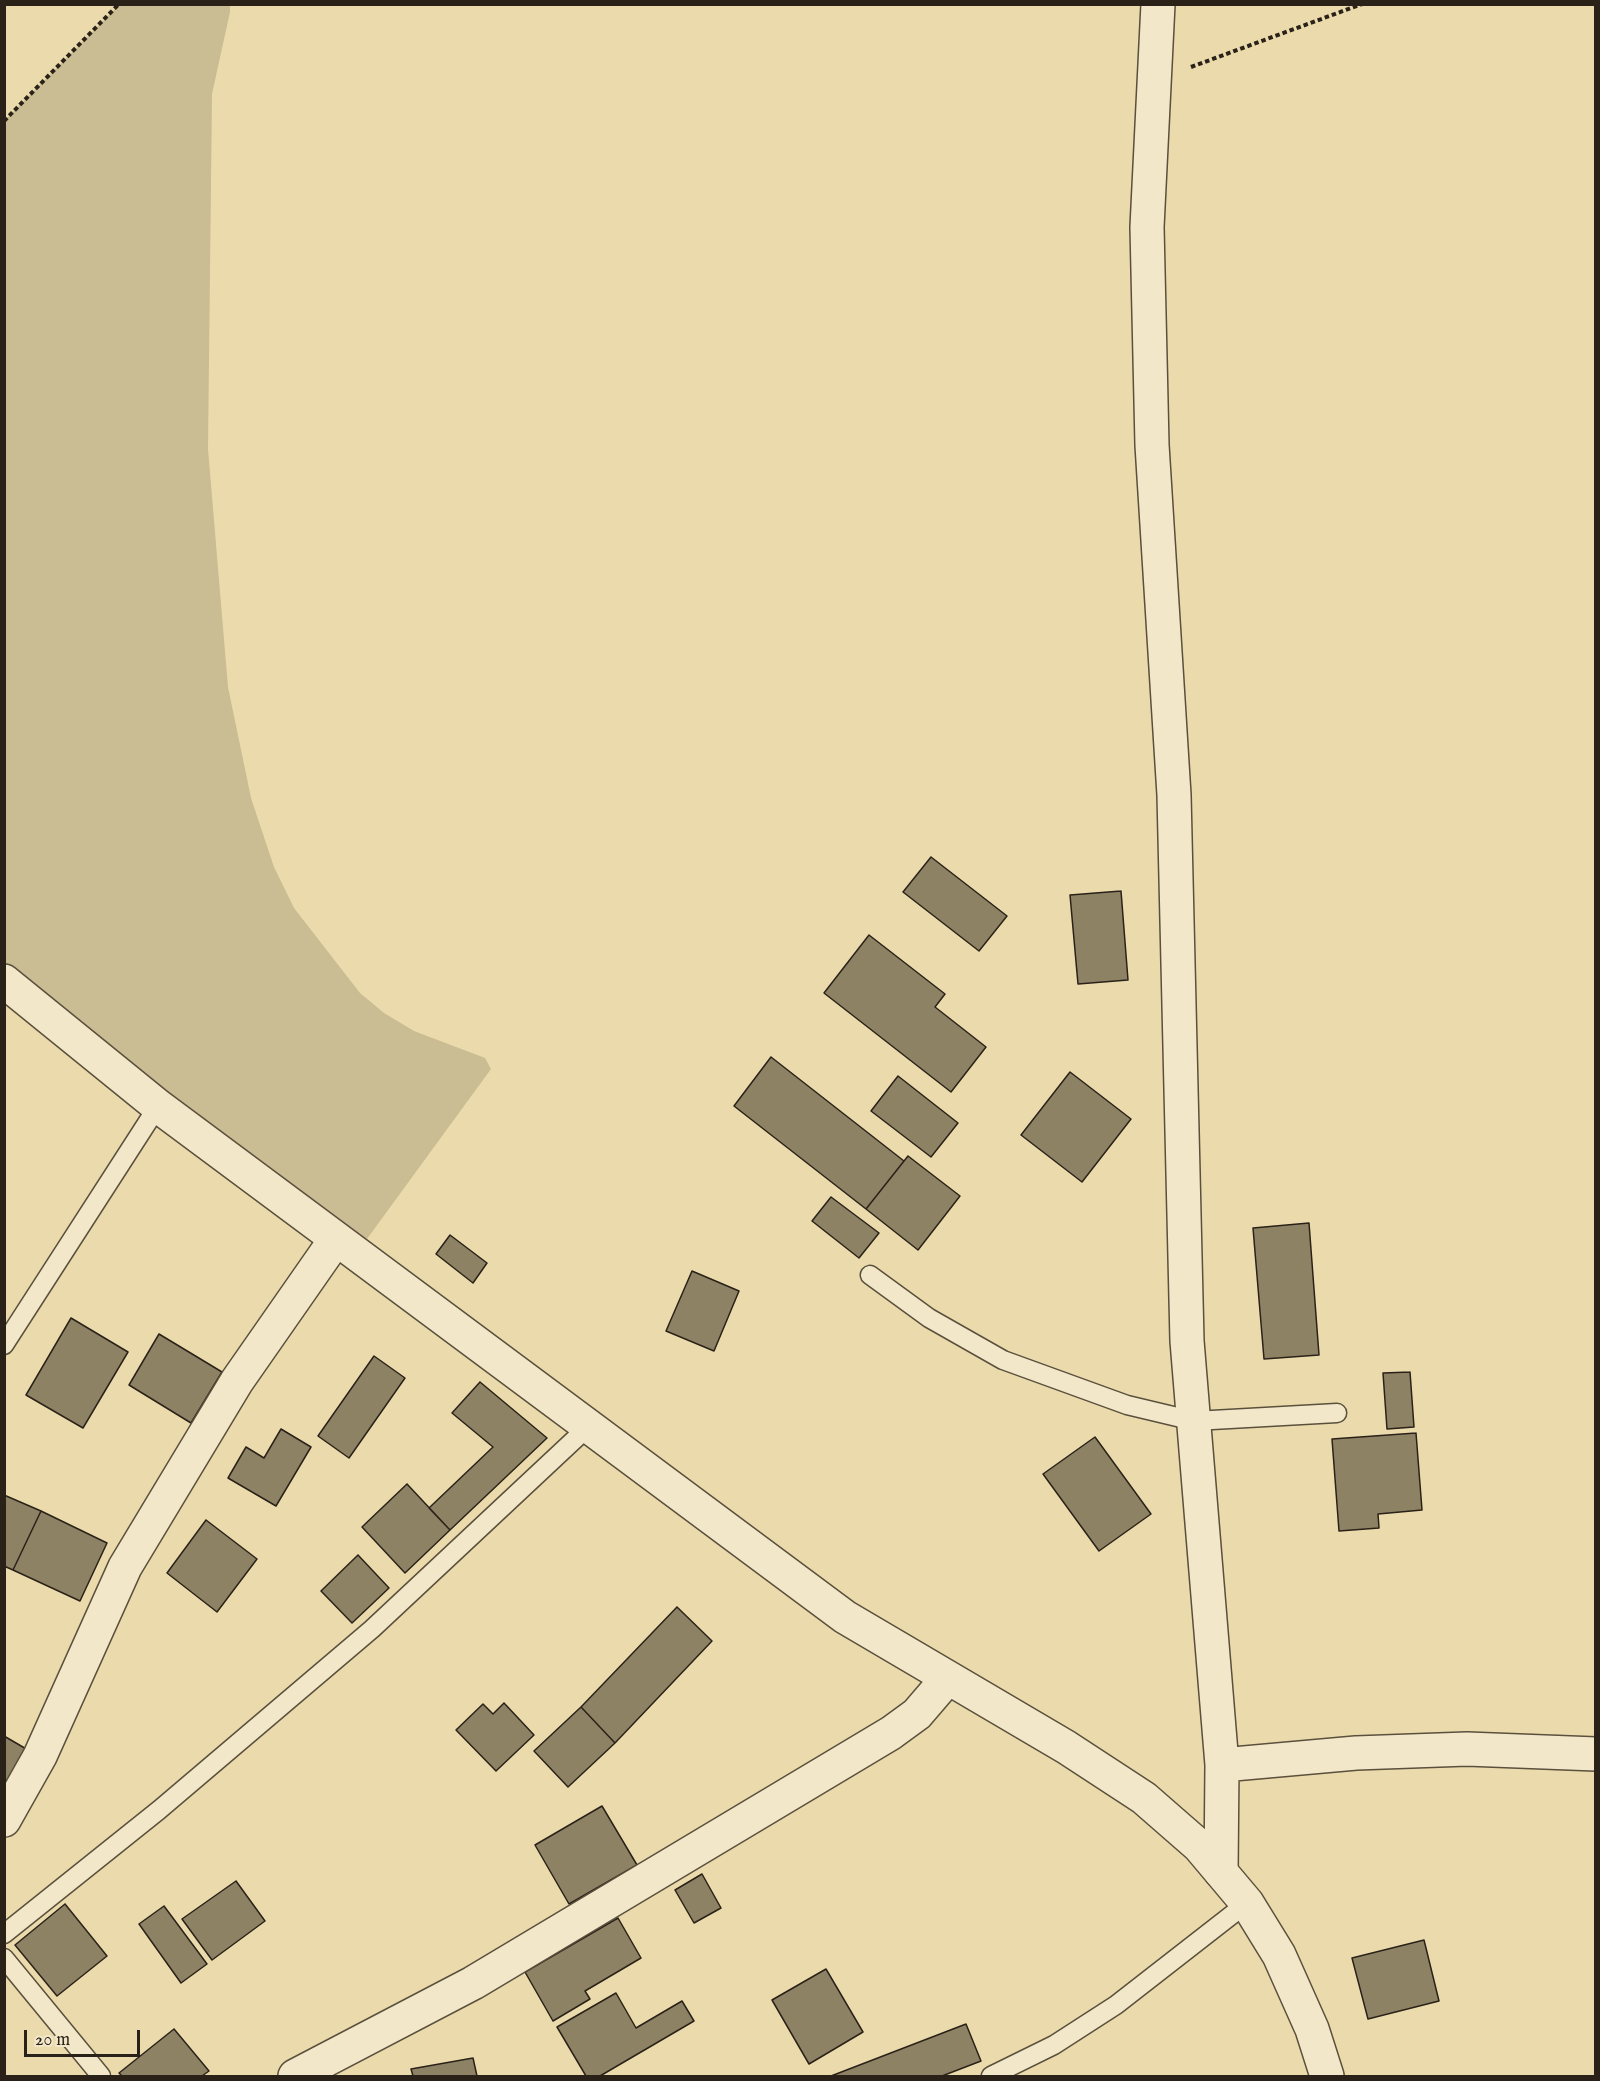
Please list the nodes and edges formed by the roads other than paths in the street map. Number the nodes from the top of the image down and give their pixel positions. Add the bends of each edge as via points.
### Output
1 (1158, 4) edge
2 (4, 981) edge
3 (158, 1106) junction
4 (336, 1239) junction
5 (870, 1275) dead end
6 (4, 1345) edge
7 (1337, 1413) dead end
8 (1194, 1421) junction
9 (589, 1426) junction
10 (947, 1679) junction
11 (1596, 1755) edge
12 (1222, 1765) junction
13 (4, 1820) edge
14 (1221, 1872) junction
15 (1247, 1903) junction
16 (4, 1934) edge
17 (4, 1958) edge
18 (101, 2076) edge
19 (295, 2076) edge
20 (991, 2076) edge
21 (1327, 2076) edge

1 - 8 street via 1147,227 1152,445 1174,795 1187,1341
2 - 3 street
3 - 4 street
3 - 6 lane
4 - 9 street
4 - 13 street via 237,1381 125,1567 40,1756
5 - 8 lane via 929,1318 1003,1360 1127,1405
7 - 8 lane
8 - 12 street
9 - 10 street via 845,1617
9 - 16 lane via 372,1629 159,1810
10 - 14 street via 1066,1747 1143,1798 1199,1846
10 - 19 street via 917,1714 891,1733 473,1983
11 - 12 street via 1467,1749 1356,1753
12 - 14 street
14 - 15 street
15 - 20 lane via 1116,2005 1053,2045
15 - 21 street via 1279,1955 1312,2029
17 - 18 lane

